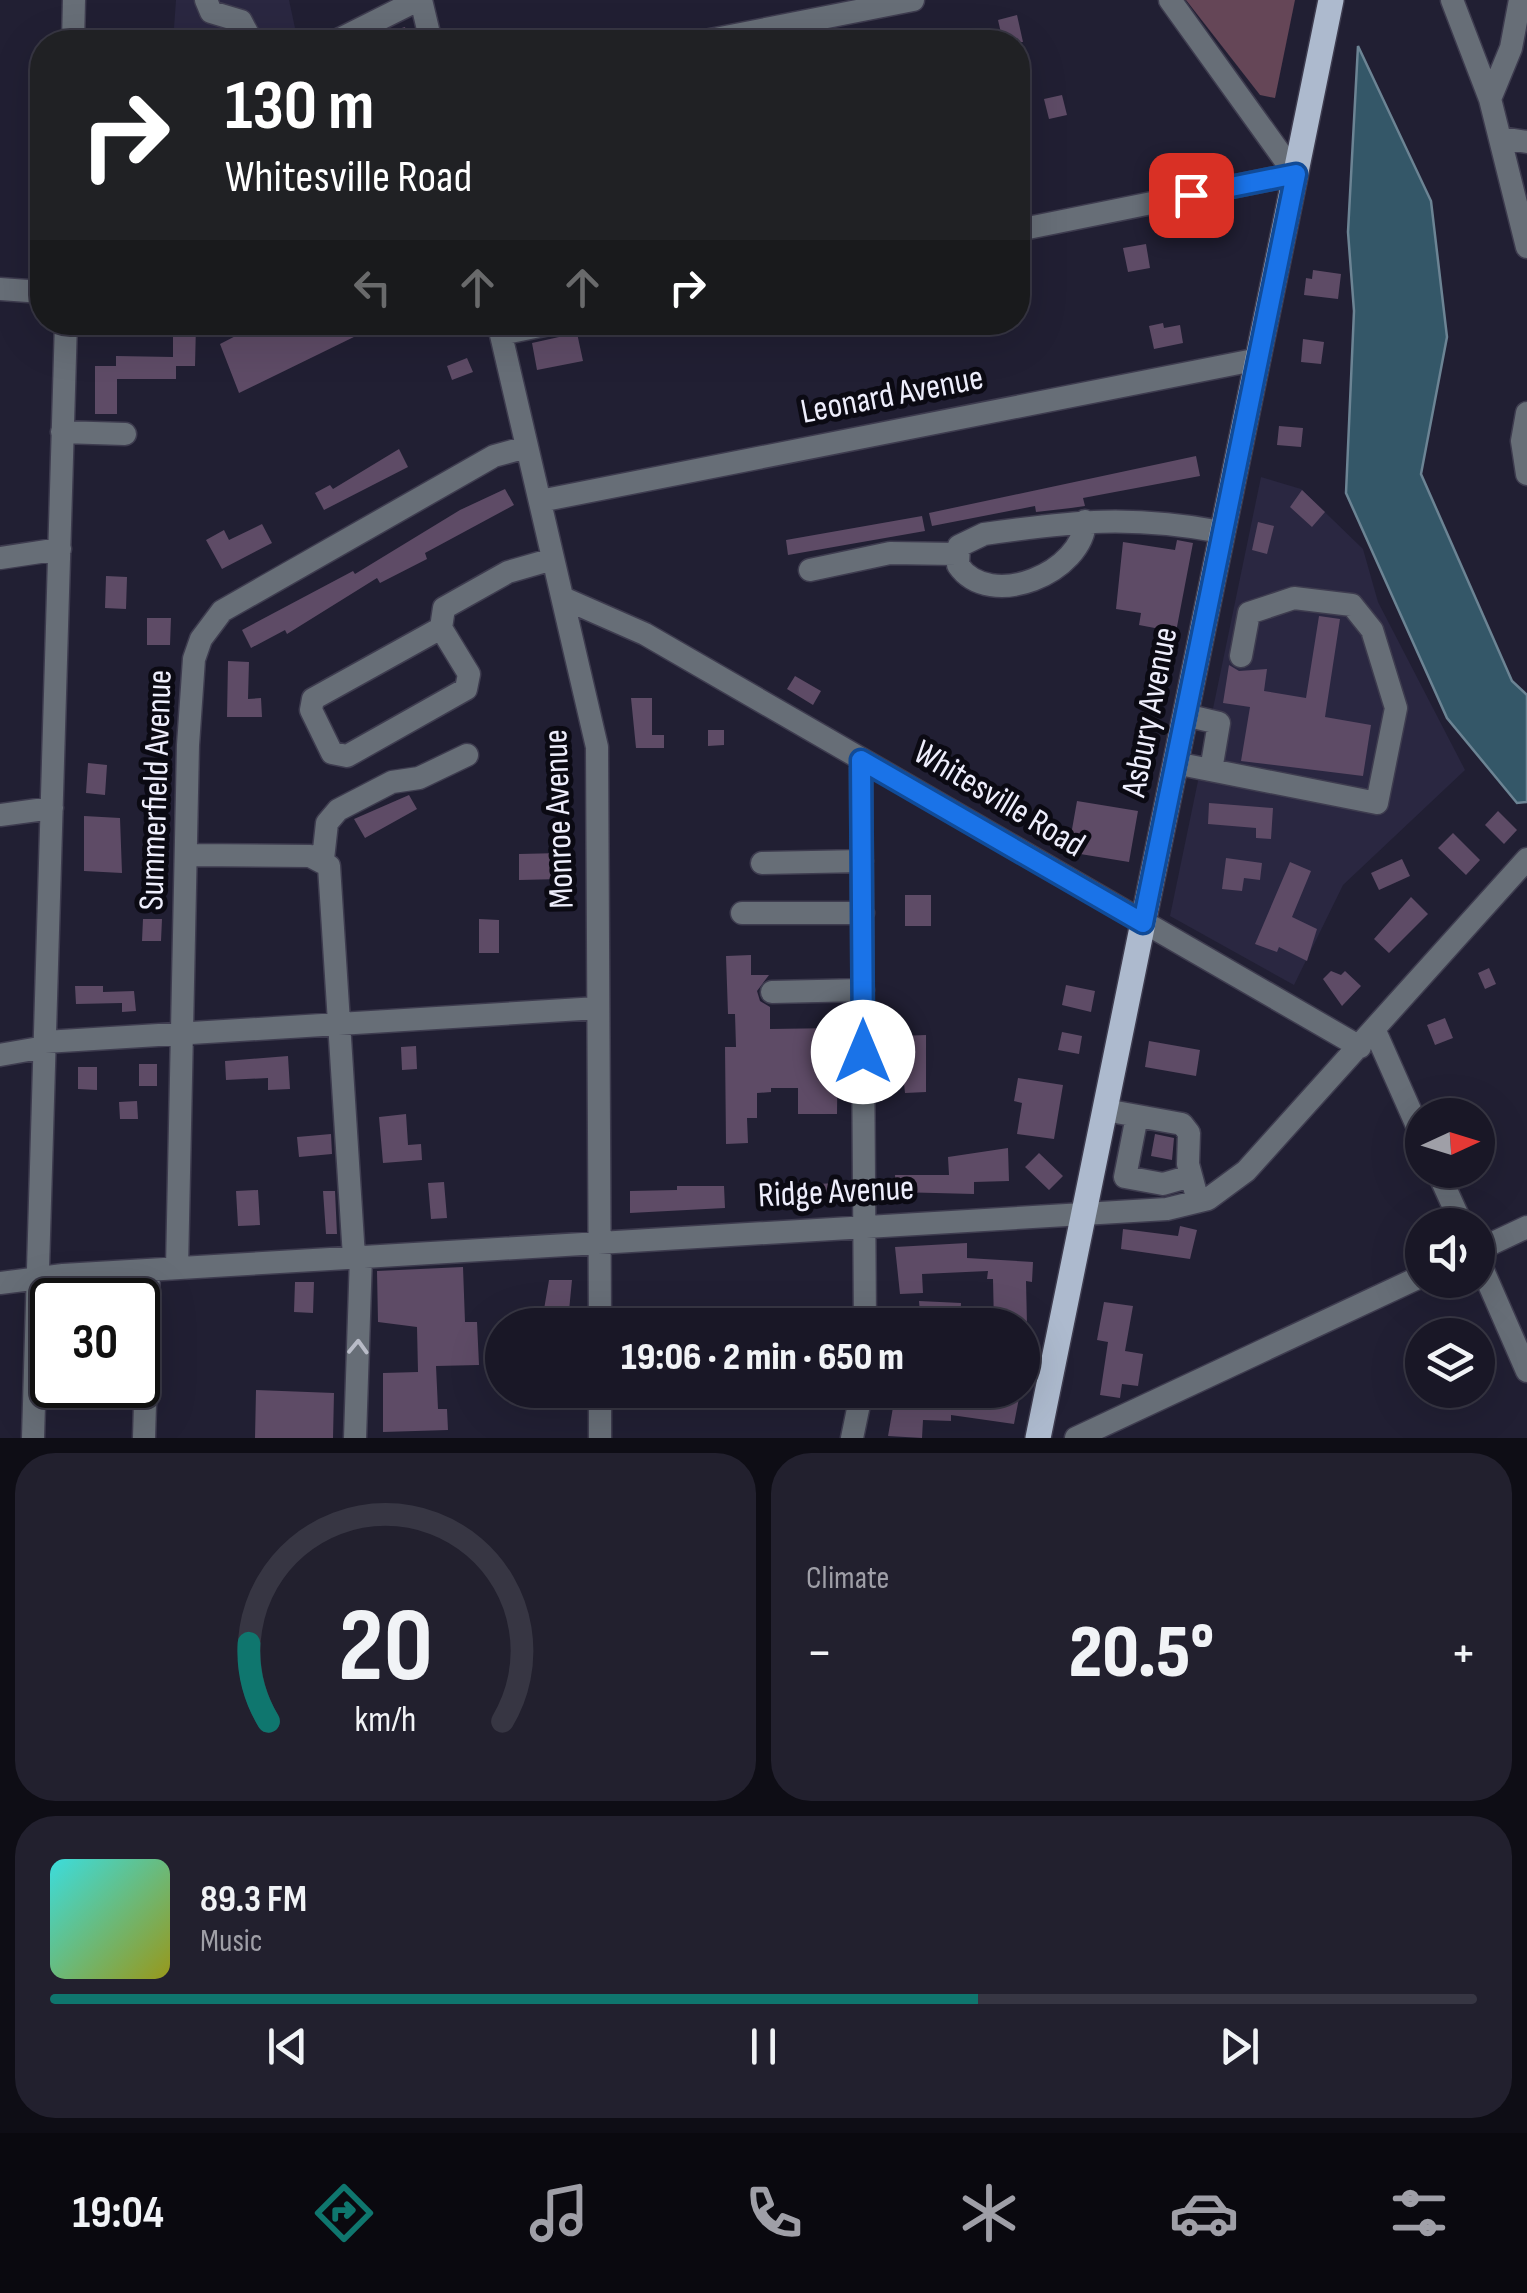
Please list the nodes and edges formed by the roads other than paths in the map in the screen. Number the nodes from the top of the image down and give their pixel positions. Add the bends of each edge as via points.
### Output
1 (74, 0) edge
2 (206, 0) edge
3 (420, 0) edge
4 (913, 0) edge
5 (1170, 0) edge
6 (1331, 0) edge
7 (1452, 0) edge
8 (1520, 0) edge
9 (73, 30) edge
10 (245, 30) edge
11 (359, 30) edge
12 (429, 30) edge
13 (761, 30) edge
14 (1490, 99) junction
15 (1501, 138) junction
16 (1527, 142) edge
17 (1296, 174) junction
18 (1030, 228) edge
19 (1527, 246) edge
20 (0, 289) edge
21 (30, 291) edge
22 (66, 335) edge
23 (501, 335) edge
24 (1258, 359) junction
25 (1527, 413) edge
26 (62, 432) junction
27 (125, 434) dead end
28 (527, 447) junction
29 (1527, 474) edge
30 (540, 501) junction
31 (1085, 521) junction
32 (1222, 532) junction
33 (60, 550) junction
34 (957, 554) junction
35 (0, 558) edge
36 (554, 559) junction
37 (810, 570) dead end
38 (562, 598) junction
39 (441, 628) junction
40 (1241, 656) dead end
41 (1185, 715) junction
42 (468, 755) dead end
43 (861, 760) junction
44 (1176, 763) junction
45 (1211, 770) junction
46 (52, 808) junction
47 (0, 816) edge
48 (187, 856) junction
49 (862, 860) junction
50 (762, 863) dead end
51 (1526, 864) edge
52 (326, 867) junction
53 (742, 912) dead end
54 (863, 912) junction
55 (1143, 923) junction
56 (863, 990) junction
57 (772, 992) dead end
58 (598, 1008) junction
59 (340, 1024) junction
60 (183, 1032) junction
61 (1367, 1039) junction
62 (45, 1044) junction
63 (0, 1054) edge
64 (1405, 1107) edge
65 (1105, 1110) junction
66 (1137, 1116) junction
67 (1191, 1176) junction
68 (1198, 1201) junction
69 (1084, 1213) junction
70 (864, 1225) junction
71 (1527, 1226) edge
72 (600, 1241) junction
73 (1495, 1242) edge
74 (358, 1257) junction
75 (177, 1268) junction
76 (149, 1270) junction
77 (38, 1278) joint
78 (30, 1279) edge
79 (0, 1283) edge
80 (1405, 1284) edge
81 (1495, 1298) edge
82 (600, 1308) edge
83 (865, 1308) edge
84 (1527, 1370) edge
85 (34, 1408) edge
86 (600, 1408) edge
87 (858, 1408) edge
88 (33, 1438) edge
89 (144, 1438) edge
90 (355, 1438) edge
91 (600, 1438) edge
92 (852, 1438) edge
93 (1038, 1438) edge
94 (1076, 1438) edge

1 - 9 street
2 - 10 street via 211,12 241,22
3 - 11 street
3 - 12 street
4 - 13 street
5 - 17 street
6 - 17 main road, Asbury Avenue
7 - 14 street
8 - 14 street
14 - 15 street
15 - 16 street
15 - 19 street
17 - 18 street
17 - 24 main road, Asbury Avenue
20 - 21 street
22 - 26 street
23 - 28 street, Monroe Avenue
24 - 30 street, Leonard Avenue
24 - 32 main road, Asbury Avenue
25 - 29 street
26 - 27 street
26 - 33 street
28 - 30 street, Monroe Avenue
28 - 48 street, Summerfield Avenue via 494,456 267,582 208,626 194,660
30 - 36 street, Monroe Avenue
31 - 32 street via 1150,520
31 - 34 street via 984,534 967,539
31 - 34 street via 1073,556 1031,580 974,579 958,565
32 - 41 main road, Asbury Avenue
33 - 35 street
33 - 46 street
34 - 37 street via 890,553
36 - 38 street, Monroe Avenue
36 - 39 street via 508,572 444,608
38 - 43 street, Whitesville Road via 645,634
38 - 58 street, Monroe Avenue via 597,747
39 - 39 street via 313,700 311,710 332,753 347,756 466,689 469,674
40 - 45 street via 1250,612 1294,598 1352,605 1372,630 1396,708 1377,803
41 - 44 main road, Asbury Avenue
41 - 45 street via 1220,723
42 - 52 street via 338,810 327,823
43 - 49 street
43 - 55 street, Whitesville Road
44 - 45 street
44 - 55 main road, Asbury Avenue
46 - 47 street
46 - 62 street
48 - 52 street
48 - 60 street, Summerfield Avenue
49 - 50 street
49 - 54 street
51 - 61 street, Ridge Avenue
52 - 59 street
53 - 54 street
54 - 56 street
55 - 61 street, Whitesville Road via 1294,1007
55 - 65 main road, Asbury Avenue
56 - 57 street
56 - 70 street
58 - 59 street
58 - 72 street, Monroe Avenue
59 - 60 street
59 - 74 street
60 - 62 street
60 - 75 street, Summerfield Avenue
61 - 64 street
61 - 68 street, Ridge Avenue via 1246,1171
62 - 63 street
62 - 77 street
65 - 66 street
65 - 69 main road, Asbury Avenue
66 - 67 street via 1182,1124 1189,1133
66 - 67 street via 1125,1177 1164,1184
67 - 68 street
68 - 69 street, Ridge Avenue
69 - 70 street, Ridge Avenue
69 - 93 main road, Asbury Avenue
70 - 72 street, Ridge Avenue
70 - 83 street
71 - 73 street
72 - 74 street, Ridge Avenue
72 - 82 street, Monroe Avenue
74 - 75 street, Ridge Avenue
90 -> 74 street
75 - 76 street, Ridge Avenue
76 - 77 street, Ridge Avenue
76 - 89 street
78 - 79 street, Ridge Avenue
80 - 94 street
81 - 84 street
85 - 88 street
86 - 91 street
87 - 92 street

